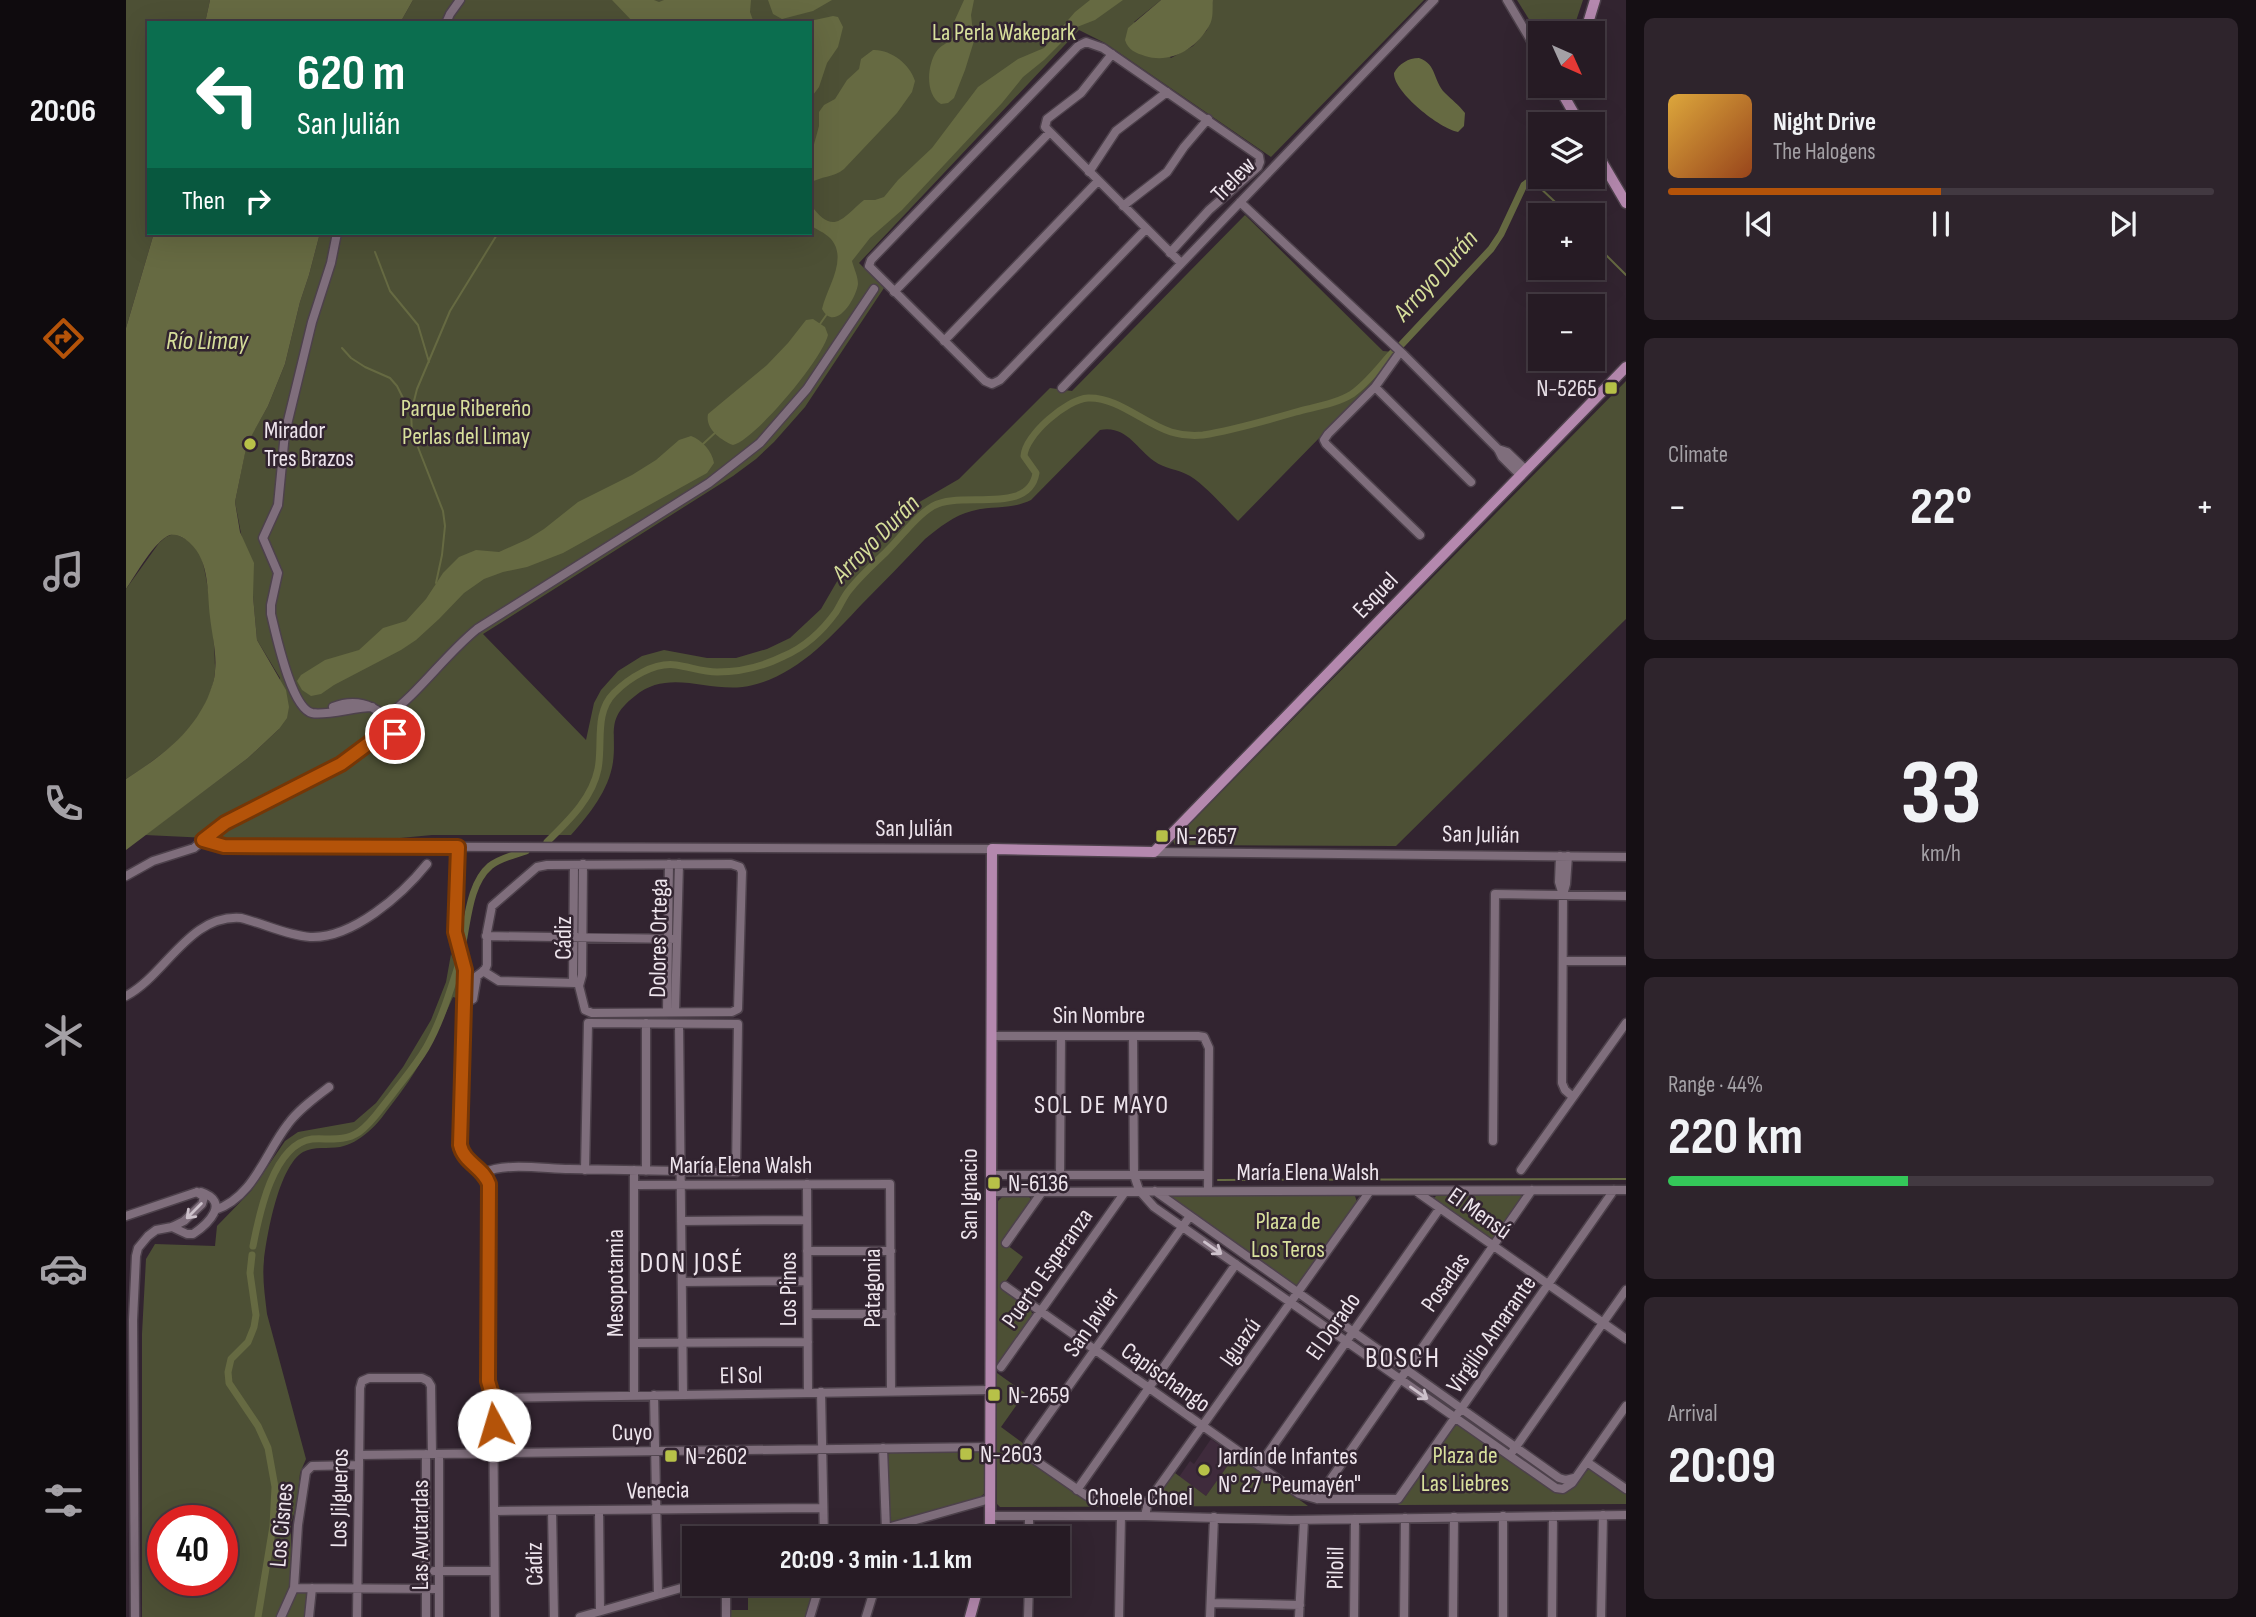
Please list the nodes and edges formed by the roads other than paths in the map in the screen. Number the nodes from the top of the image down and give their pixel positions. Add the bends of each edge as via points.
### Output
1 (460, 0) edge
2 (1434, 0) edge
3 (1507, 0) edge
4 (1595, 0) edge
5 (447, 21) edge
6 (1589, 21) edge
7 (1528, 36) edge
8 (1112, 54) junction
9 (1167, 92) junction
10 (1565, 98) edge
11 (1573, 112) edge
12 (1208, 119) junction
13 (1049, 133) junction
14 (1605, 167) edge
15 (1089, 172) junction
16 (1098, 181) junction
17 (1240, 202) junction
18 (1626, 203) edge
19 (1123, 206) junction
20 (1146, 229) junction
21 (337, 235) edge
22 (1170, 253) junction
23 (1181, 263) junction
24 (874, 289) dead end
25 (894, 292) junction
26 (944, 341) junction
27 (1401, 352) junction
28 (1626, 367) edge
29 (1375, 387) junction
30 (1062, 388) dead end
31 (1523, 473) junction
32 (1471, 482) dead end
33 (1420, 535) dead end
34 (389, 720) junction
35 (203, 840) junction
36 (458, 847) junction
37 (992, 849) junction
38 (1154, 852) junction
39 (1564, 856) junction
40 (1626, 857) edge
41 (427, 864) dead end
42 (579, 864) junction
43 (669, 864) junction
44 (679, 864) junction
45 (126, 876) edge
46 (1563, 895) junction
47 (1626, 896) edge
48 (486, 936) junction
49 (578, 938) junction
50 (672, 939) junction
51 (1563, 961) junction
52 (1626, 961) edge
53 (483, 971) junction
54 (576, 984) junction
55 (126, 996) edge
56 (464, 1004) junction
57 (671, 1012) junction
58 (646, 1023) junction
59 (1626, 1023) edge
60 (679, 1024) junction
61 (991, 1036) junction
62 (1060, 1036) junction
63 (1133, 1036) junction
64 (329, 1087) dead end
65 (1573, 1097) junction
66 (1493, 1141) dead end
67 (585, 1170) junction
68 (635, 1170) junction
69 (1521, 1170) dead end
70 (646, 1171) junction
71 (681, 1171) junction
72 (484, 1173) junction
73 (990, 1175) junction
74 (1060, 1175) junction
75 (1134, 1175) junction
76 (1208, 1175) junction
77 (681, 1184) junction
78 (807, 1184) junction
79 (890, 1184) joint
80 (634, 1185) junction
81 (1532, 1190) junction
82 (1614, 1190) junction
83 (1626, 1190) edge
84 (1155, 1191) junction
85 (1208, 1191) junction
86 (1370, 1191) junction
87 (1416, 1191) junction
88 (197, 1192) junction
89 (990, 1192) junction
90 (1042, 1192) junction
91 (1125, 1192) junction
92 (1140, 1192) junction
93 (1440, 1208) junction
94 (215, 1210) junction
95 (126, 1216) edge
96 (1189, 1216) junction
97 (807, 1220) junction
98 (681, 1221) junction
99 (1182, 1226) junction
100 (172, 1227) junction
101 (1006, 1243) dead end
102 (1494, 1246) junction
103 (807, 1251) junction
104 (891, 1251) junction
105 (1236, 1264) junction
106 (807, 1281) junction
107 (682, 1282) junction
108 (1549, 1285) junction
109 (1004, 1286) dead end
110 (1626, 1290) edge
111 (1298, 1293) junction
112 (1291, 1303) junction
113 (1040, 1311) junction
114 (808, 1314) junction
115 (891, 1314) junction
116 (1603, 1323) junction
117 (1353, 1332) junction
118 (1626, 1339) edge
119 (1346, 1341) junction
120 (808, 1342) junction
121 (634, 1343) junction
122 (683, 1343) junction
123 (1095, 1350) junction
124 (1001, 1367) dead end
125 (1407, 1370) junction
126 (1401, 1380) junction
127 (428, 1381) joint
128 (1149, 1388) junction
129 (989, 1390) junction
130 (891, 1391) junction
131 (821, 1392) junction
132 (808, 1393) junction
133 (634, 1395) junction
134 (654, 1395) junction
135 (683, 1395) junction
136 (493, 1398) junction
137 (1626, 1406) edge
138 (1462, 1409) junction
139 (1455, 1418) junction
140 (1203, 1427) junction
141 (990, 1447) junction
142 (1516, 1447) junction
143 (884, 1448) junction
144 (822, 1449) junction
145 (655, 1451) junction
146 (494, 1453) junction
147 (432, 1454) junction
148 (359, 1455) junction
149 (1509, 1456) junction
150 (1587, 1461) junction
151 (359, 1465) junction
152 (1259, 1466) junction
153 (1576, 1477) junction
154 (1626, 1489) edge
155 (1077, 1490) junction
156 (990, 1499) junction
157 (1317, 1499) junction
158 (1148, 1502) junction
159 (823, 1508) junction
160 (656, 1509) junction
161 (599, 1510) junction
162 (494, 1511) junction
163 (552, 1511) junction
164 (1603, 1515) junction
165 (1626, 1515) edge
166 (990, 1516) junction
167 (1121, 1516) junction
168 (1146, 1516) junction
169 (1503, 1516) junction
170 (1553, 1516) junction
171 (1028, 1517) junction
172 (1214, 1517) junction
173 (1454, 1517) junction
174 (1355, 1518) junction
175 (1405, 1518) junction
176 (1304, 1520) junction
177 (824, 1526) edge
178 (889, 1526) edge
179 (896, 1526) edge
180 (990, 1526) edge
181 (1028, 1526) edge
182 (426, 1571) junction
183 (439, 1571) junction
184 (494, 1571) junction
185 (294, 1588) junction
186 (312, 1588) junction
187 (358, 1588) junction
188 (682, 1588) edge
189 (426, 1589) junction
190 (439, 1589) junction
191 (658, 1594) junction
192 (726, 1596) edge
193 (816, 1596) edge
194 (872, 1596) edge
195 (976, 1596) edge
196 (1028, 1596) edge
197 (1210, 1603) junction
198 (1300, 1605) junction
199 (600, 1611) junction
200 (611, 1612) edge
201 (135, 1617) edge
202 (281, 1617) edge
203 (309, 1617) edge
204 (357, 1617) edge
205 (426, 1617) edge
206 (439, 1617) edge
207 (495, 1617) edge
208 (554, 1617) edge
209 (580, 1617) edge
210 (726, 1617) edge
211 (810, 1617) edge
212 (866, 1617) edge
213 (970, 1617) edge
214 (1028, 1617) edge
215 (1119, 1617) edge
216 (1210, 1617) edge
217 (1299, 1617) edge
218 (1353, 1617) edge
219 (1404, 1617) edge
220 (1453, 1617) edge
221 (1503, 1617) edge
222 (1552, 1617) edge
223 (1601, 1617) edge

1 - 5 street
2 - 17 street, Trelew
3 - 7 street
4 - 6 main road
8 - 9 street
8 - 13 street via 1078,96 1047,119 1044,124
8 - 25 street via 1090,42 1078,46 871,260 870,268
9 - 12 street
9 - 15 street via 1116,131
10 - 11 main road
12 - 19 street via 1167,172
12 - 22 street via 1257,153 1260,165
13 - 15 street
13 - 25 street
14 - 18 main road
15 - 16 street
16 - 19 street
16 - 26 street
17 - 23 street, Trelew
17 - 27 street
19 - 20 street
20 - 22 street
20 - 26 street via 995,384 987,383
21 - 34 street via 285,433 278,505 263,534 277,569 270,609 290,682 305,710 320,713 349,702 372,707
22 - 23 street
23 - 30 street, Trelew
24 - 34 street via 807,389 760,443 709,483 477,629
25 - 26 street
27 - 29 street
27 - 31 street
28 - 31 main road, Esquel
29 - 32 street
29 - 33 street via 1325,442
31 - 38 main road, Esquel
34 - 35 street via 397,726 397,733 384,732 341,764 225,823
35 - 36 street, San Julián via 224,846
35 - 45 street
36 - 37 street, San Julián
36 - 56 street via 455,932 465,965
37 - 38 main road, San Julián
37 - 61 main road, San Ignacio
38 - 39 street, San Julián
39 - 40 street, San Julián
39 - 46 street
41 - 55 street via 407,888 356,926 339,933 302,936 233,917 215,922 187,940 148,981
42 - 43 street
42 - 48 street via 534,869 492,906
42 - 49 street, Cádiz
43 - 44 street
43 - 50 street, Dolores Ortega
44 - 50 street, Dolores Ortega
44 - 57 street via 737,865 741,872 738,1009
46 - 47 street
46 - 51 street
46 - 66 street via 1495,894
48 - 49 street
48 - 53 street via 488,962
49 - 50 street
49 - 54 street, Cádiz
50 - 57 street, Dolores Ortega
51 - 52 street
51 - 65 street via 1562,1083
53 - 54 street via 499,981
53 - 56 street via 476,977 473,999
54 - 57 street, Cádiz via 585,1010 592,1013
56 - 72 street via 460,1145 464,1156
58 - 60 street
58 - 67 street via 588,1023
58 - 70 street
59 - 65 street
60 - 71 street, Dolores Ortega
60 - 71 street, María Elena Walsh via 738,1024 736,1172
61 - 62 street, Sin Nombre
61 - 73 main road, San Ignacio
62 - 63 street, Sin Nombre
62 - 74 street
63 - 75 street
63 - 76 street, Sin Nombre via 1198,1035 1206,1040
64 - 94 street via 287,1125 243,1192
65 - 69 street
67 - 68 street, María Elena Walsh
67 - 72 street, María Elena Walsh via 500,1168
68 - 70 street, María Elena Walsh
68 - 80 street, Mesopotamia
70 - 71 street, María Elena Walsh
71 - 77 street, Dolores Ortega
72 - 136 street via 490,1189 488,1381
73 - 74 street, María Elena Walsh
73 - 89 main road, San Ignacio
74 - 75 street, María Elena Walsh
75 - 76 street, María Elena Walsh
75 - 92 street
76 - 85 street
77 - 78 street, María Elena Walsh
77 - 80 street, María Elena Walsh
77 - 98 street, Dolores Ortega
78 - 79 street, María Elena Walsh
78 - 97 street, Los Pinos
79 - 104 street, Patagonia
80 - 121 street, Mesopotamia
81 - 82 street, María Elena Walsh
81 - 87 street, María Elena Walsh
81 - 102 street, Posadas
82 - 83 street, María Elena Walsh
82 - 108 street, Virgilio Amarante
84 - 85 street, María Elena Walsh
84 - 92 street, María Elena Walsh
84 - 96 street
85 - 86 street, María Elena Walsh
86 - 87 street, María Elena Walsh
86 - 111 street, Iguazú
87 - 93 street, El Mensú
88 - 94 street via 210,1196
88 - 95 street
88 -> 100 street via 204,1197 202,1204
89 - 90 street, María Elena Walsh
89 - 129 main road, San Ignacio
90 - 91 street, María Elena Walsh
90 - 101 street
91 - 92 street, María Elena Walsh
91 - 113 street, Puerto Esperanza
92 - 99 street
93 - 102 street, El Mensú
93 - 117 street, El Dorado
94 - 100 street via 192,1234
96 - 99 street, San Javier
96 - 111 street
97 - 98 street
97 - 103 street, Los Pinos
98 - 107 street, Dolores Ortega
99 -> 105 street
99 - 123 street, San Javier
100 - 201 street via 151,1232 136,1256
102 - 108 street, El Mensú
102 - 125 street, Posadas
103 - 104 street
103 - 106 street, Los Pinos
104 - 115 street, Patagonia
105 - 112 street
105 - 128 street
106 - 107 street
106 - 114 street, Los Pinos
107 - 122 street, Dolores Ortega
108 - 116 street, El Mensú
108 - 138 street, Virgilio Amarante
109 - 113 street, Capischango
110 - 116 street
111 - 112 street, Iguazú
111 - 117 street
112 - 119 street
112 - 140 street, Iguazú
113 - 123 street, Capischango
113 - 124 street, Puerto Esperanza
114 - 115 street
114 - 120 street, Los Pinos
115 - 130 street, Patagonia
116 - 118 street, El Mensú
116 - 142 street
117 - 119 street, El Dorado
117 - 125 street
119 - 126 street
119 - 152 street, El Dorado
120 - 122 street
120 - 132 street, Los Pinos
121 - 122 street
121 - 133 street, Mesopotamia
122 - 135 street, Dolores Ortega
123 - 128 street, Capischango
123 - 155 street, San Javier via 1027,1451
125 - 126 street, Posadas
125 - 138 street
126 -> 139 street
126 - 157 street, Posadas
127 - 147 street, Las Avutardas
127 - 148 street, Los Jilgueros via 362,1381
128 - 140 street, Capischango
128 - 155 street
129 - 130 street, El Sol
129 - 141 main road, San Ignacio
130 - 131 street, El Sol
131 - 132 street, El Sol
131 - 144 street
132 - 135 street, El Sol
133 - 134 street, El Sol
133 - 136 street, El Sol
134 - 135 street, El Sol
134 - 145 street
136 - 146 street
137 - 150 street
138 - 139 street, Virgilio Amarante
138 - 142 street
139 - 149 street
139 - 157 street, Virgilio Amarante via 1398,1499
140 - 152 street, Capischango
140 - 158 street, Iguazú
141 - 143 street, Cuyo
141 - 156 main road, San Ignacio
142 - 149 street
142 - 153 street via 1563,1479
143 - 144 street, Cuyo
143 - 178 street
144 - 145 street, Cuyo
144 - 159 street
145 - 146 street, Cuyo
145 - 160 street
146 - 147 street, Cuyo
146 - 162 street
147 - 148 street, Cuyo
147 - 182 street, Las Avutardas
147 - 183 street, Las Avutardas
148 - 151 street, Los Jilgueros
149 - 153 street via 1556,1488 1566,1487
150 - 153 street
150 - 154 street
151 - 185 street, Los Cisnes via 314,1465 305,1474
151 - 187 street, Los Jilgueros
152 - 157 street, Capischango via 1306,1497
155 - 158 street, Choele Choel via 1100,1499
156 - 166 main road, San Ignacio
156 - 179 street
158 - 168 street, Iguazú
159 - 160 street, Venecia
159 - 177 street
160 - 161 street, Venecia
160 - 191 street
161 - 163 street, Venecia
161 - 199 street
162 - 163 street, Venecia
162 - 184 street
163 - 208 street, Cádiz
164 - 165 street, Choele Choel
164 - 170 street, Choele Choel
164 - 223 street
166 - 171 street, Choele Choel
166 - 180 main road, San Ignacio
167 - 168 street, Choele Choel
167 - 171 street, Choele Choel
167 - 215 street
168 - 172 street, Choele Choel
169 - 170 street, Choele Choel
169 - 173 street, Choele Choel
169 - 221 street
170 - 222 street
171 - 181 street
172 - 176 street, Choele Choel
172 - 197 street
173 - 175 street, Choele Choel
173 - 220 street
174 - 175 street, Choele Choel
174 - 176 street, Choele Choel
174 - 218 street, Pilolil
175 - 219 street
176 - 198 street
182 - 183 street
182 - 189 street, Las Avutardas
183 - 184 street
183 - 190 street, Las Avutardas
184 - 207 street
185 - 186 street
185 - 202 street
186 - 187 street
186 - 203 street, Los Cisnes
187 - 189 street
187 - 204 street, Los Jilgueros
188 - 191 street
189 - 190 street
189 - 205 street, Las Avutardas
190 - 206 street, Las Avutardas
191 - 200 street
192 - 210 street
193 - 211 street
194 - 212 street
195 - 213 main road
196 - 214 street
197 - 198 street
197 - 216 street
198 - 217 street
199 - 200 street
199 - 209 street

